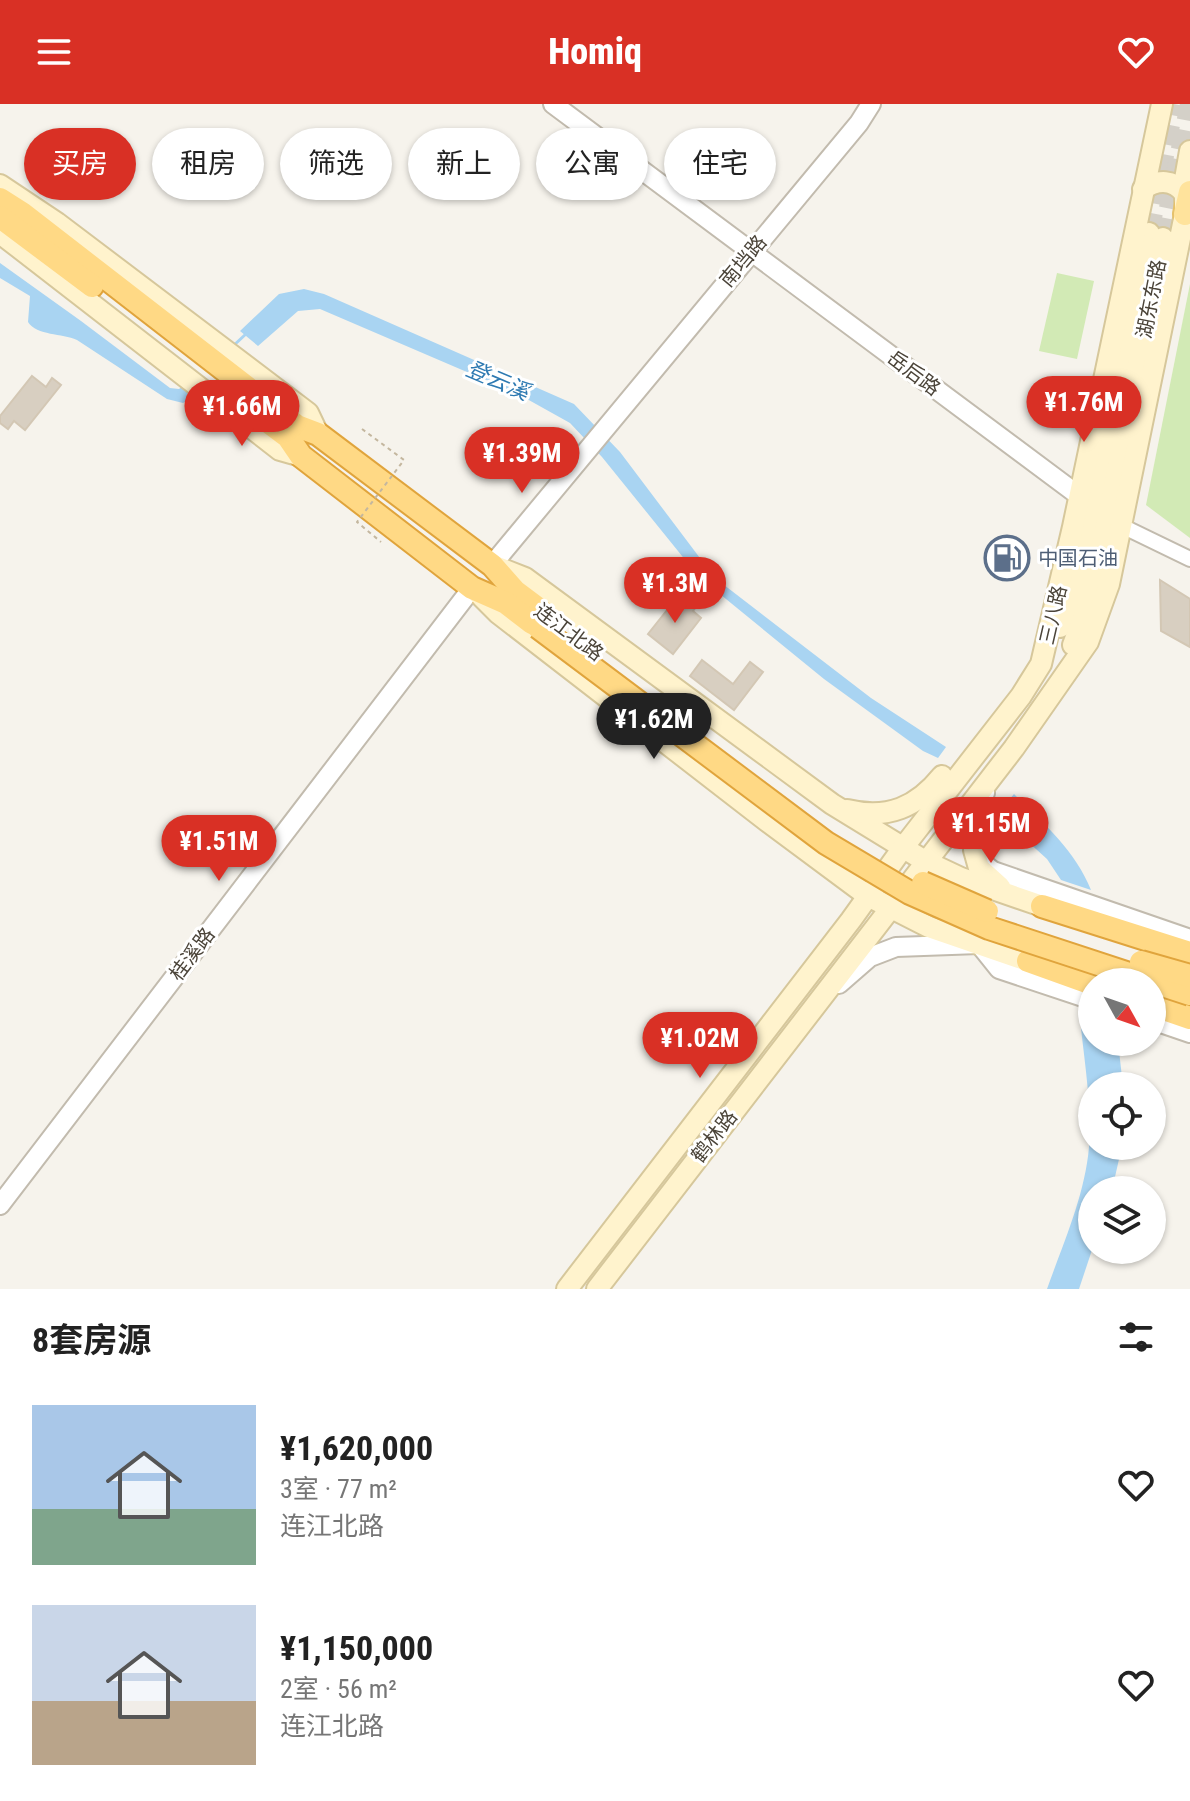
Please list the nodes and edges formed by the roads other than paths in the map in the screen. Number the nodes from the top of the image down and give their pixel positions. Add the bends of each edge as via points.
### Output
1 (553, 104) edge
2 (871, 104) edge
3 (1162, 104) edge
4 (1190, 151) edge
5 (0, 185) edge
6 (1143, 189) junction
7 (0, 199) edge
8 (1187, 200) edge
9 (0, 217) edge
10 (0, 233) edge
11 (751, 252) junction
12 (245, 394) junction
13 (318, 434) junction
14 (301, 456) junction
15 (1078, 495) junction
16 (1122, 526) junction
17 (1190, 559) edge
18 (492, 565) junction
19 (472, 588) junction
20 (542, 621) junction
21 (1041, 664) junction
22 (1057, 686) junction
23 (995, 729) junction
24 (996, 771) junction
25 (832, 804) junction
26 (902, 849) junction
27 (974, 850) junction
28 (925, 861) junction
29 (868, 896) junction
30 (1041, 900) junction
31 (890, 907) junction
32 (1190, 939) edge
33 (979, 944) junction
34 (1190, 953) edge
35 (1028, 961) joint
36 (1190, 976) edge
37 (1078, 986) edge
38 (1078, 987) edge
39 (1190, 994) edge
40 (816, 1004) junction
41 (1166, 1010) edge
42 (1190, 1018) edge
43 (1166, 1025) edge
44 (1190, 1033) edge
45 (0, 1205) edge
46 (567, 1289) edge
47 (597, 1289) edge

1 - 11 street, 岳后路
2 - 11 street, 南垱路
3 - 6 main road, 三八路
4 - 8 main road, 三八路
5 - 13 main road via 308,413
6 - 8 main road via 1166,182 1177,185
6 - 15 main road, 三八路
7 - 12 highway, 连江北路
8 - 16 main road, 三八路
9 - 12 highway, 连江北路
10 - 14 main road via 280,450
11 - 15 street, 岳后路
11 - 18 street, 南垱路
12 - 13 highway, 连江北路
12 - 14 highway, 连江北路
13 - 18 highway, 连江北路
14 - 19 highway, 连江北路
15 - 21 main road, 三八路
16 - 17 street
16 - 22 main road, 三八路 via 1097,622
18 - 20 highway, 连江北路
18 - 25 main road via 525,578
19 - 20 highway, 连江北路
19 - 29 main road
19 - 45 street, 桂溪路
20 - 36 highway, 连江北路, bridge via 824,824 896,869 994,914
20 - 39 highway, 连江北路, bridge via 826,843 910,893 989,928
21 - 22 main road, 湖东东路 via 1068,612 1078,579 1156,235 1095,575
21 - 23 main road, 三八路
22 - 24 main road, 三八路
23 - 25 main road via 967,746 927,795 913,804 880,813
23 - 26 main road, 三八路
24 - 27 street via 974,819
24 - 28 main road, 三八路
25 - 26 main road
26 - 28 main road
26 - 29 main road, 三八路
27 - 30 street via 993,871
27 - 30 main road via 979,868 993,883
28 - 30 main road via 961,878
28 - 31 main road, 三八路
29 - 31 main road
29 - 46 main road, 三八路
30 - 32 street via 1094,907
30 - 34 highway
31 - 33 main road
31 - 40 main road, 鹤林路
33 - 35 main road
33 - 38 street via 999,969
33 - 40 street via 904,945 883,951
35 - 37 highway
40 - 47 main road, 鹤林路
41 - 42 highway
43 - 44 street

